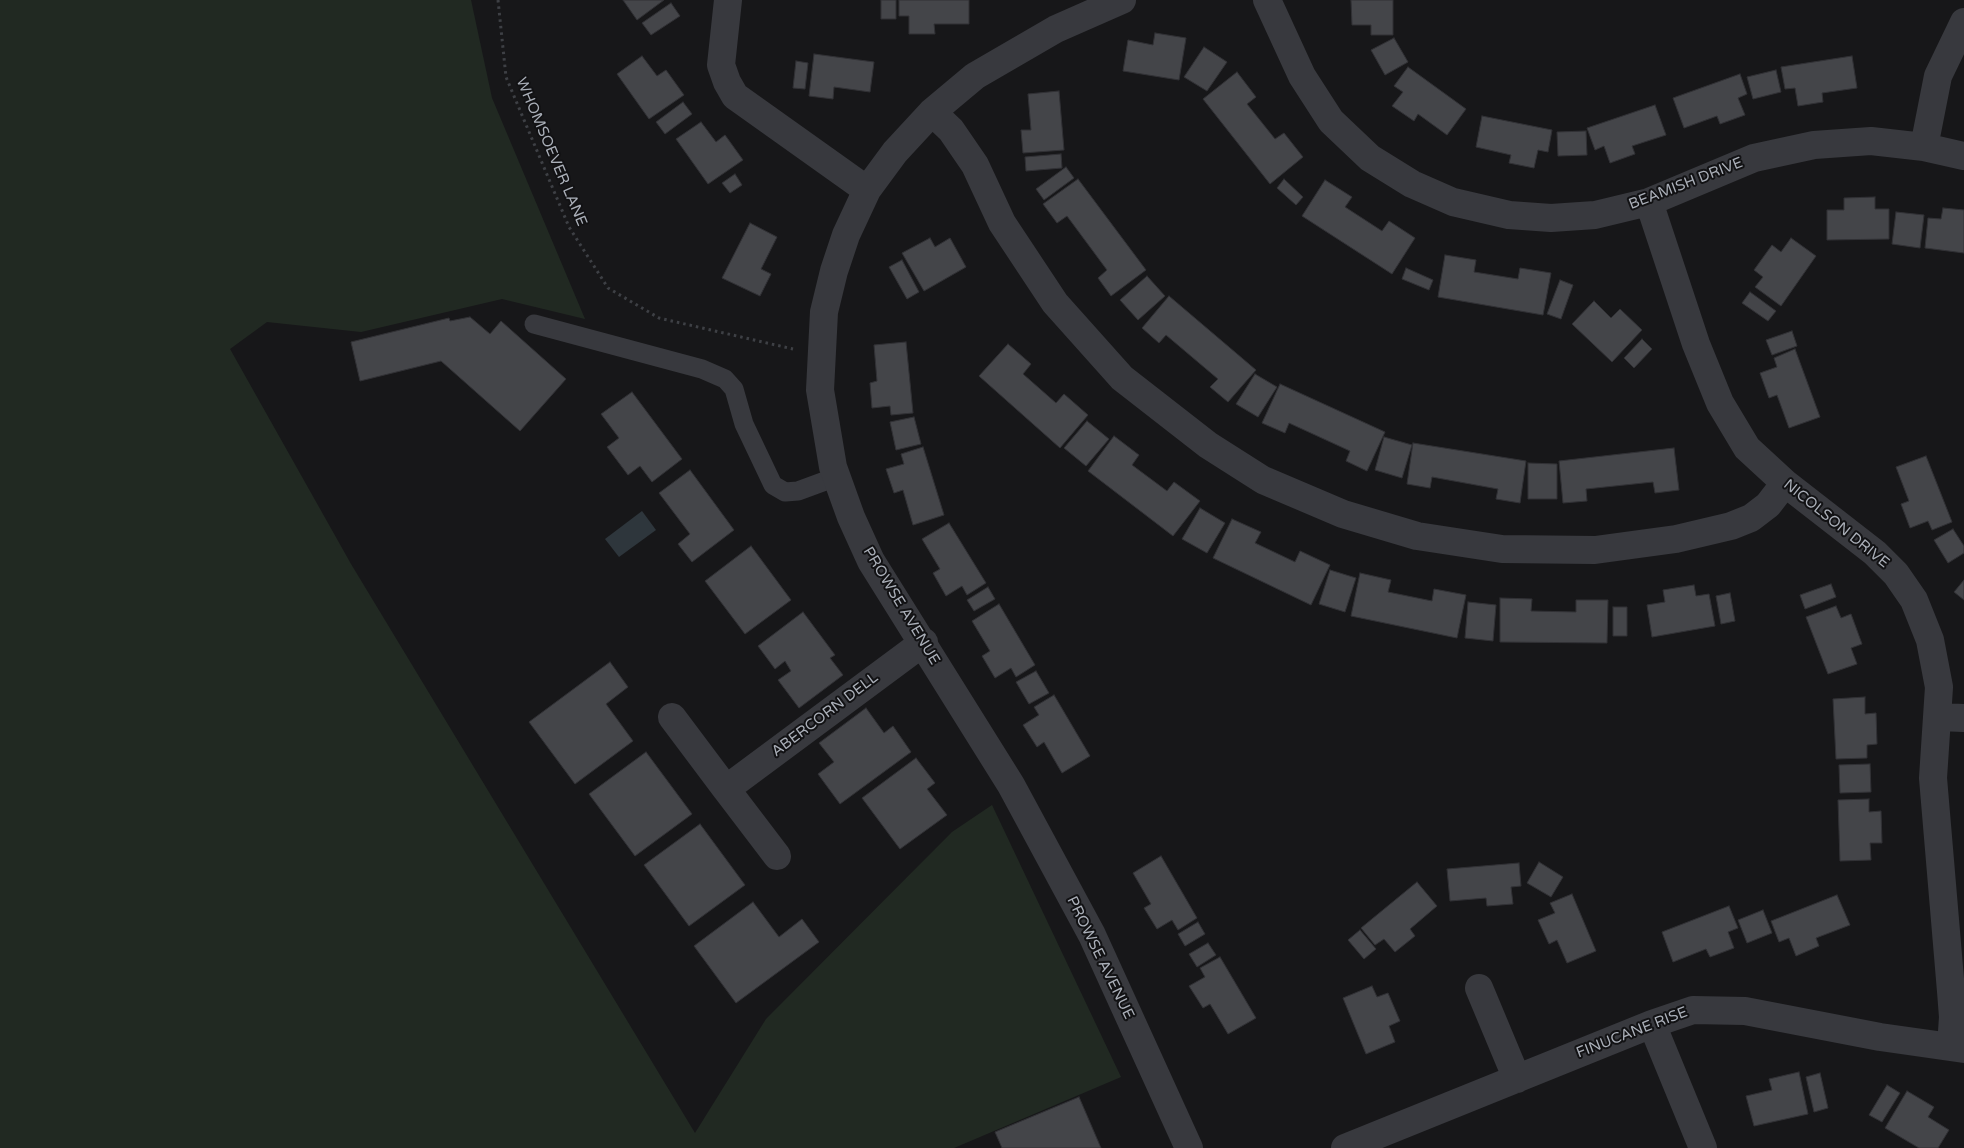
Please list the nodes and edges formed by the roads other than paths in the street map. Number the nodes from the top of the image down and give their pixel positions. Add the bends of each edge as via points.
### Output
1 (728, 0) edge
2 (1122, 0) edge
3 (1267, 0) edge
4 (1964, 22) edge
5 (932, 112) junction
6 (1924, 147) junction
7 (1964, 156) edge
8 (867, 190) junction
9 (1649, 202) junction
10 (534, 324) dead end
11 (836, 477) junction
12 (1785, 484) junction
13 (924, 642) junction
14 (672, 717) dead end
15 (1951, 718) edge
16 (726, 789) junction
17 (777, 856) dead end
18 (1479, 988) dead end
19 (1652, 1024) junction
20 (1957, 1048) edge
21 (1517, 1079) junction
22 (1189, 1148) edge
23 (1345, 1148) edge
24 (1703, 1148) edge

1 - 8 street via 721,65 736,96
2 - 5 street, PROWSE AVENUE via 1016,50 975,76
3 - 9 street, BEAMISH DRIVE via 1302,76 1331,121 1370,158 1412,184 1454,202 1509,215 1551,218 1595,215
4 - 6 street via 1938,76
5 - 8 street, PROWSE AVENUE via 895,152
5 - 12 street via 963,146 1002,223 1055,303 1122,378 1208,445 1272,483 1343,514 1417,536 1502,549 1595,550 1676,539 1731,526 1768,506
6 - 7 street, BEAMISH DRIVE
6 - 9 street, BEAMISH DRIVE via 1871,140 1814,145 1754,158
8 - 11 street, PROWSE AVENUE via 846,235 824,312 820,390
9 - 12 street, NICOLSON DRIVE via 1696,344 1720,403 1747,448
10 - 11 lane via 702,369 725,379 734,389 744,424 772,485 785,492 798,491
11 - 13 street, PROWSE AVENUE via 871,560
12 - 15 street, NICOLSON DRIVE via 1875,553 1896,574 1914,600 1930,640 1939,687
13 - 16 street, ABERCORN DELL
13 - 22 street, PROWSE AVENUE via 1011,785 1092,935
14 - 16 street
15 - 20 street, NICOLSON DRIVE via 1932,778
16 - 17 street
18 - 21 street
19 - 20 street, FINUCANE RISE via 1693,1010 1745,1011
19 - 21 street, FINUCANE RISE
19 - 24 street
21 - 23 street, FINUCANE RISE

